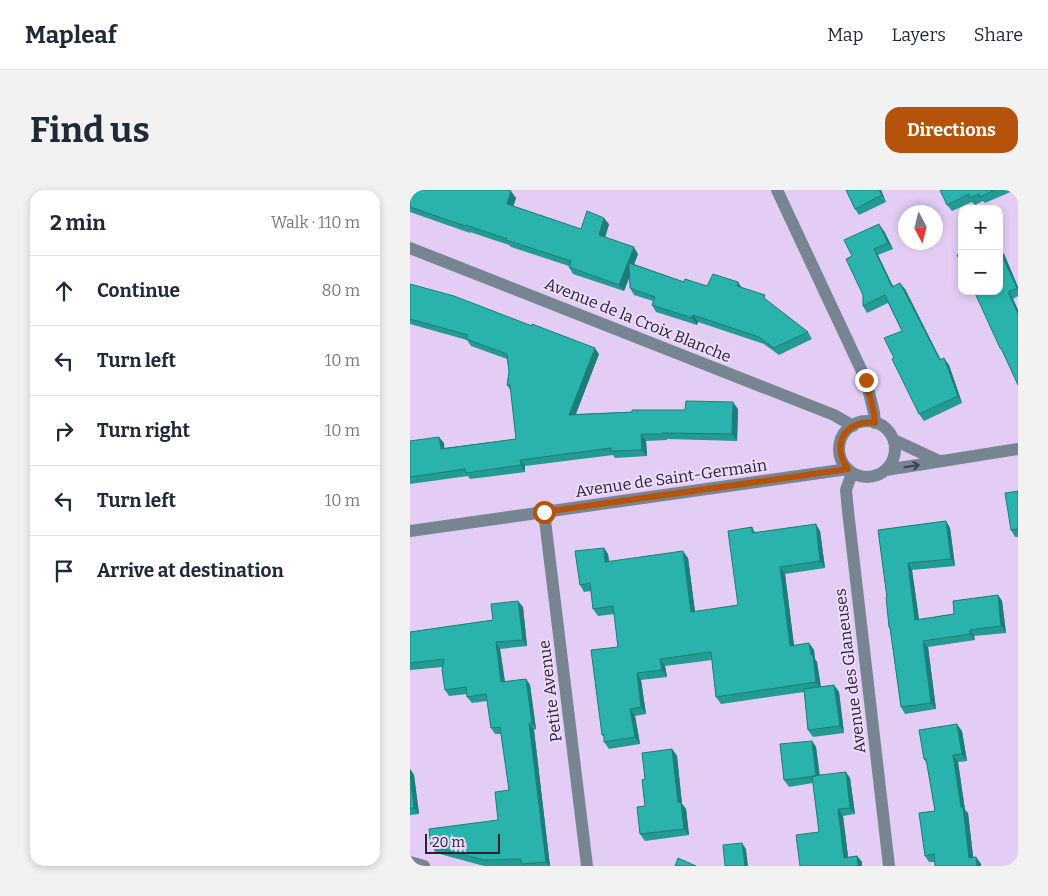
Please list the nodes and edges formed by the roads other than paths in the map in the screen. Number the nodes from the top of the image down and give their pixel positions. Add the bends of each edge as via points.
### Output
1 (777, 190) edge
2 (410, 248) edge
3 (875, 423) junction
4 (853, 426) junction
5 (894, 440) junction
6 (1018, 449) edge
7 (939, 461) junction
8 (886, 470) junction
9 (850, 471) junction
10 (544, 512) junction
11 (410, 531) edge
12 (410, 862) edge
13 (424, 866) edge
14 (587, 866) edge
15 (889, 866) edge

1 - 3 street via 866,380
2 - 4 street, Avenue de la Croix Blanche via 834,415
3 - 4 street
3 - 5 street via 889,432
4 - 9 street via 842,438 840,446 843,462
5 - 7 street
5 - 8 street via 894,456
6 - 7 street
8 -> 7 street
8 - 9 street via 869,477
9 - 10 street, Avenue de Saint-Germain
9 - 15 street, Avenue des Glaneuses via 846,490 848,511
10 - 11 street, Avenue de Saint-Germain
10 - 14 street, Petite Avenue
12 - 13 street

